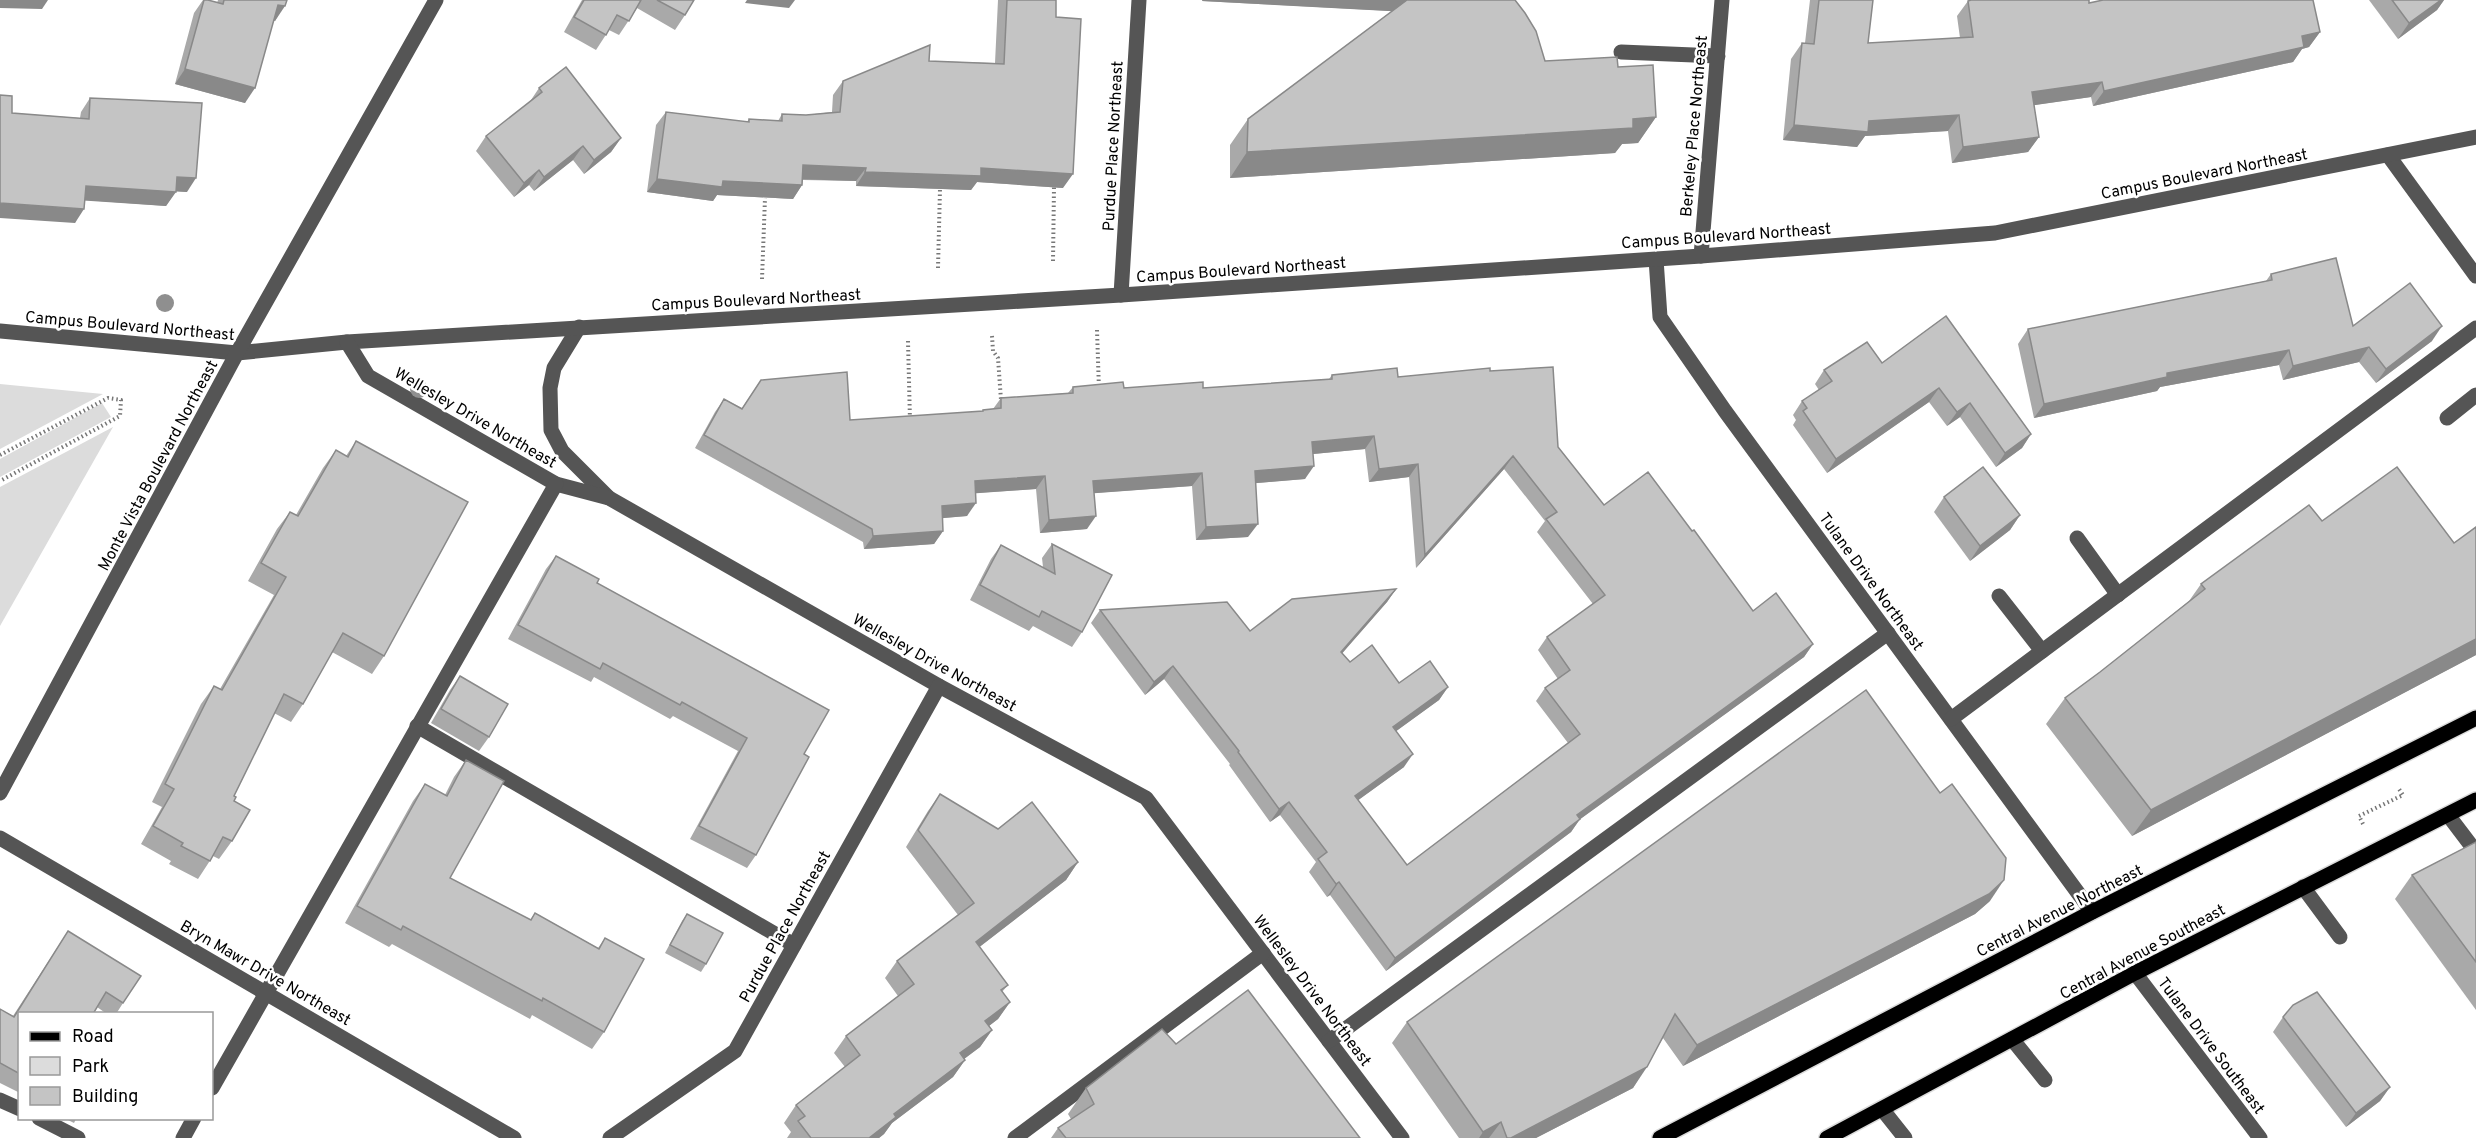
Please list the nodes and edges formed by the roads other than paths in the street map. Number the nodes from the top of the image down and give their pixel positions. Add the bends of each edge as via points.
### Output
1 (436, 0) edge
2 (1139, 0) edge
3 (1722, 0) edge
4 (1621, 52) dead end
5 (1718, 56) junction
6 (2476, 137) edge
7 (2388, 154) junction
8 (1701, 256) junction
9 (1656, 258) junction
10 (2476, 276) edge
11 (1121, 295) junction
12 (579, 327) junction
13 (2476, 328) edge
14 (0, 331) edge
15 (347, 342) junction
16 (237, 353) junction
17 (2476, 395) edge
18 (2447, 418) dead end
19 (556, 484) junction
20 (609, 498) junction
21 (2077, 538) dead end
22 (2118, 595) junction
23 (1999, 596) dead end
24 (1888, 633) junction
25 (2042, 651) junction
26 (939, 686) junction
27 (2476, 718) edge
28 (1951, 719) junction
29 (417, 726) junction
30 (0, 793) edge
31 (2476, 800) edge
32 (2448, 814) junction
33 (0, 838) edge
34 (2476, 852) edge
35 (2303, 887) junction
36 (2092, 912) junction
37 (2340, 937) dead end
38 (794, 945) junction
39 (1263, 953) junction
40 (2135, 973) junction
41 (265, 993) junction
42 (2012, 1039) junction
43 (1329, 1041) junction
44 (2045, 1080) dead end
45 (213, 1086) edge
46 (0, 1100) edge
47 (18, 1108) edge
48 (1882, 1109) junction
49 (41, 1120) edge
50 (193, 1120) edge
51 (1835, 1136) edge
52 (78, 1138) edge
53 (183, 1138) edge
54 (514, 1138) edge
55 (610, 1138) edge
56 (1015, 1138) edge
57 (1402, 1138) edge
58 (1660, 1138) edge
59 (1905, 1138) edge
60 (2260, 1138) edge

1 - 16 street, Monte Vista Boulevard Northeast
2 - 11 street, Purdue Place Northeast
3 - 5 street, Berkeley Place Northeast
4 - 5 street
5 - 8 street, Berkeley Place Northeast
6 - 7 street, Campus Boulevard Northeast
7 - 8 street, Campus Boulevard Northeast via 1995,233
7 - 10 street
8 - 9 street, Campus Boulevard Northeast
9 - 11 street, Campus Boulevard Northeast
9 - 24 street, Tulane Drive Northeast via 1660,317
11 - 12 street, Campus Boulevard Northeast
12 - 15 street, Campus Boulevard Northeast
12 - 20 street via 554,368 550,388 552,430 562,451
13 - 22 street
14 - 16 street, Campus Boulevard Northeast
15 - 16 street, Campus Boulevard Northeast
15 - 19 street, Wellesley Drive Northeast via 368,376
16 - 30 street, Monte Vista Boulevard Northeast
17 - 18 street
19 - 20 street, Wellesley Drive Northeast
19 - 29 street
20 - 26 street, Wellesley Drive Northeast
21 - 22 street
22 - 25 street
23 - 25 street
24 - 28 street, Tulane Drive Northeast
24 - 43 street
25 - 28 street
26 - 38 street, Purdue Place Northeast
26 - 39 street, Wellesley Drive Northeast via 1146,798
27 - 36 main road, Central Avenue Northeast
28 - 36 street, Tulane Drive Northeast
29 - 38 street
29 - 41 street
31 - 32 main road, Central Avenue Southeast
32 - 34 street
32 - 35 main road, Central Avenue Southeast
33 - 41 street, Bryn Mawr Drive Northeast
35 - 37 street
35 - 40 main road, Central Avenue Southeast
36 - 58 main road, Central Avenue Northeast
38 - 55 street, Purdue Place Northeast via 735,1051
39 - 43 street, Wellesley Drive Northeast
39 - 56 street
40 - 42 main road, Central Avenue Southeast
40 - 60 street, Tulane Drive Southeast
41 - 45 street
41 - 54 street, Bryn Mawr Drive Northeast
42 - 44 street
42 - 48 main road, Central Avenue Southeast
43 - 57 street, Wellesley Drive Northeast
46 - 47 street
48 - 51 main road, Central Avenue Southeast
48 - 59 street
49 - 52 street
50 - 53 street

